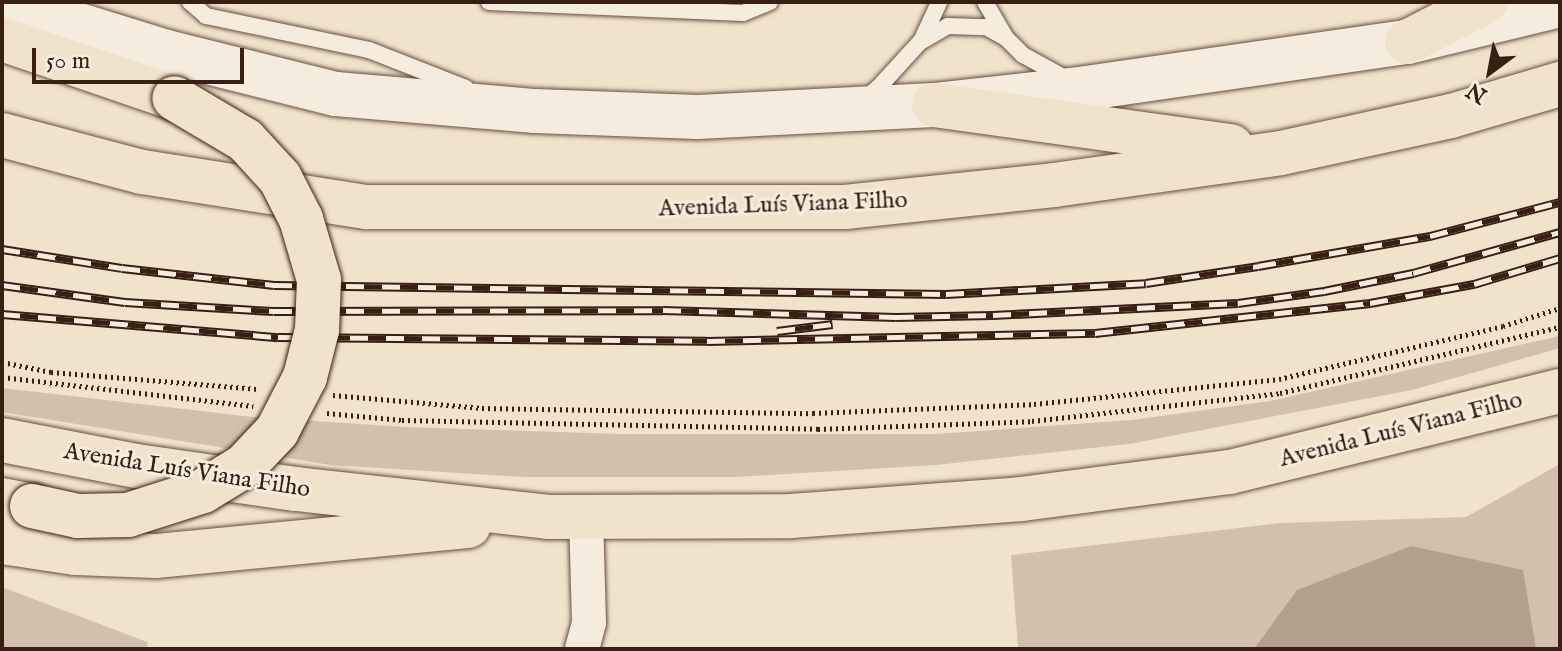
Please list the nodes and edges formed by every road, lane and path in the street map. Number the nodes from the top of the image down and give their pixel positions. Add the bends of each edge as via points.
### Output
1 (5, 2) edge
2 (190, 2) edge
3 (489, 2) edge
4 (770, 2) edge
5 (939, 2) edge
6 (985, 2) edge
7 (1485, 2) edge
8 (541, 4) edge
9 (1560, 5) edge
10 (1006, 38) junction
11 (2, 39) edge
12 (920, 42) junction
13 (1407, 42) junction
14 (2, 58) edge
15 (124, 84) junction
16 (1560, 84) edge
17 (1087, 88) junction
18 (934, 105) junction
19 (849, 110) junction
20 (535, 111) junction
21 (2, 135) edge
22 (1281, 153) junction
23 (1560, 308) edge
24 (1560, 327) edge
25 (2, 362) edge
26 (2, 377) edge
27 (274, 391) dead end
28 (1560, 391) edge
29 (322, 395) dead end
30 (261, 406) dead end
31 (324, 412) dead end
32 (2, 440) edge
33 (17, 503) edge
34 (567, 517) junction
35 (2, 542) edge
36 (582, 649) edge

1 - 20 main road via 167,52 336,94
2 - 20 lane via 206,16 369,50
3 - 8 lane
4 - 8 lane via 743,13
5 - 12 lane
6 - 10 lane
7 - 13 main road
9 - 13 main road
10 - 12 lane via 967,24 948,26
10 - 17 lane via 1023,55
11 - 15 main road
12 - 19 lane via 878,88
13 - 17 main road
14 - 15 main road
15 - 33 main road, bridge via 174,98 245,140 280,178 301,219 319,280 317,330 305,377 277,431 244,466 203,491 128,515 78,516
16 - 22 main road, Avenida Luís Viana Filho via 1451,116
17 - 18 main road
18 - 19 main road
18 - 22 main road
19 - 20 main road via 698,117
21 - 22 main road, Avenida Luís Viana Filho via 142,172 366,207 845,207
23 - 29 path via 1279,379 1034,404 813,413 482,408
24 - 31 path via 1280,393 1032,421 818,429 402,420
25 - 27 path via 51,372
26 - 30 path
28 - 34 main road, Avenida Luís Viana Filho via 1215,474 1021,499 791,516
32 - 34 main road, Avenida Luís Viana Filho via 237,481
34 - 35 main road via 156,556 75,553
34 - 36 street via 589,623

